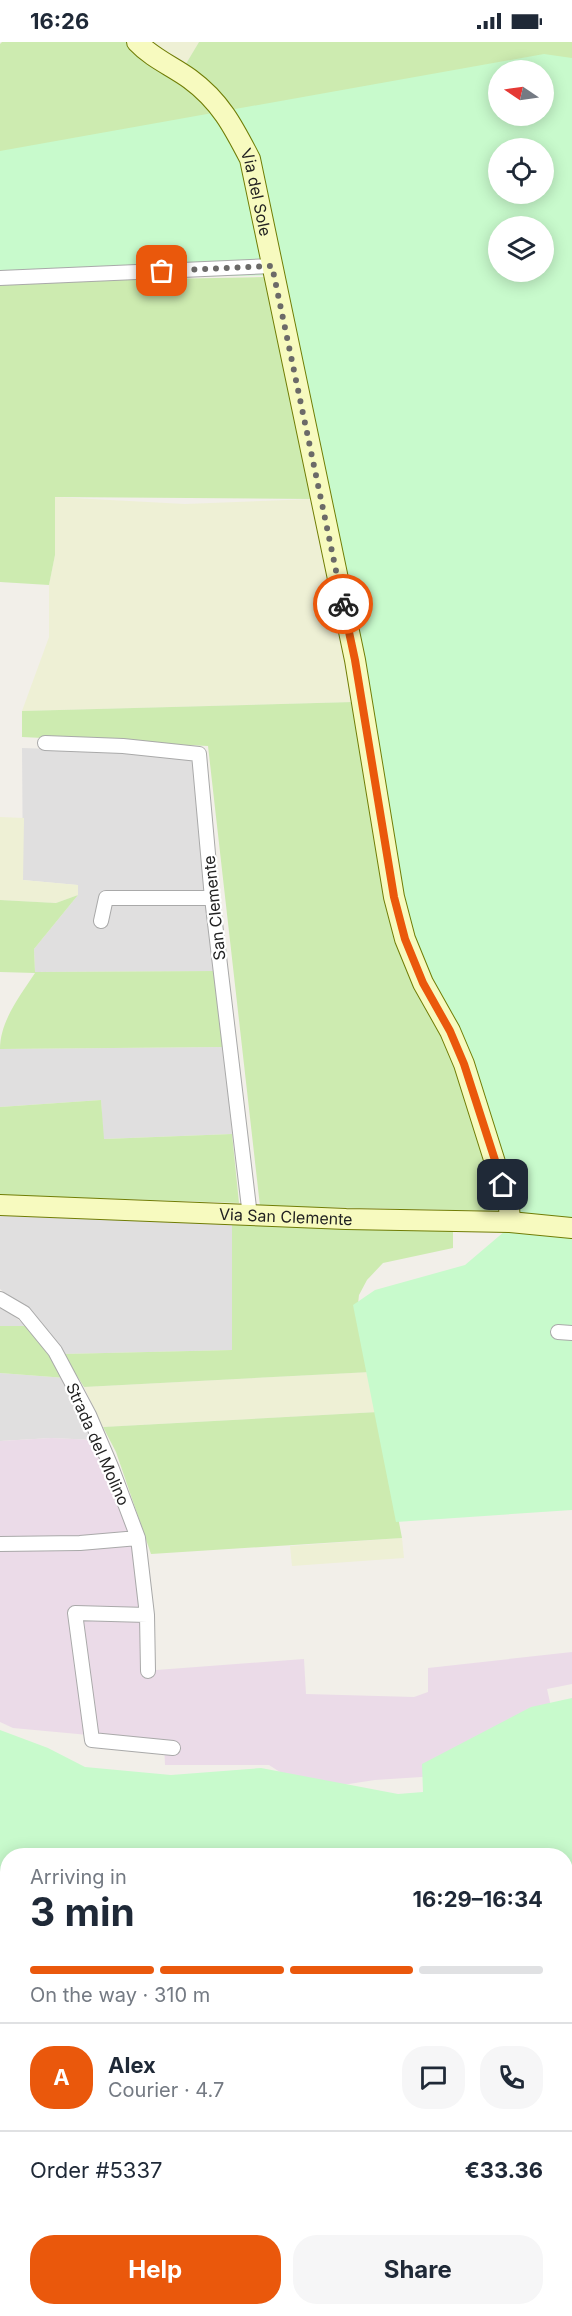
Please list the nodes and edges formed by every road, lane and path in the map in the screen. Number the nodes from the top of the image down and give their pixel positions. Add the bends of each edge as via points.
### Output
1 (137, 42) edge
2 (272, 266) junction
3 (0, 278) edge
4 (45, 743) dead end
5 (212, 898) junction
6 (101, 921) dead end
7 (0, 1205) edge
8 (250, 1216) junction
9 (510, 1222) junction
10 (572, 1228) edge
11 (0, 1299) edge
12 (138, 1538) junction
13 (0, 1544) edge
14 (147, 1615) junction
15 (148, 1671) dead end
16 (173, 1748) dead end

1 - 2 street, Via del Sole via 214,99 230,123 250,159
2 - 3 street
2 - 9 street, Via del Sole via 355,660 394,897 423,983 464,1064 509,1207
4 - 5 street, San Clemente via 199,754
5 - 6 street via 106,898
5 - 8 street, San Clemente
7 - 8 street, Via San Clemente
8 - 9 street, Via San Clemente
9 - 10 street, Via San Clemente
11 - 12 street, Strada del Molino via 24,1314 55,1351 89,1415
12 - 13 street
12 - 14 street, Strada del Molino
14 - 15 street, Strada del Molino
14 - 16 street via 75,1613 92,1740

